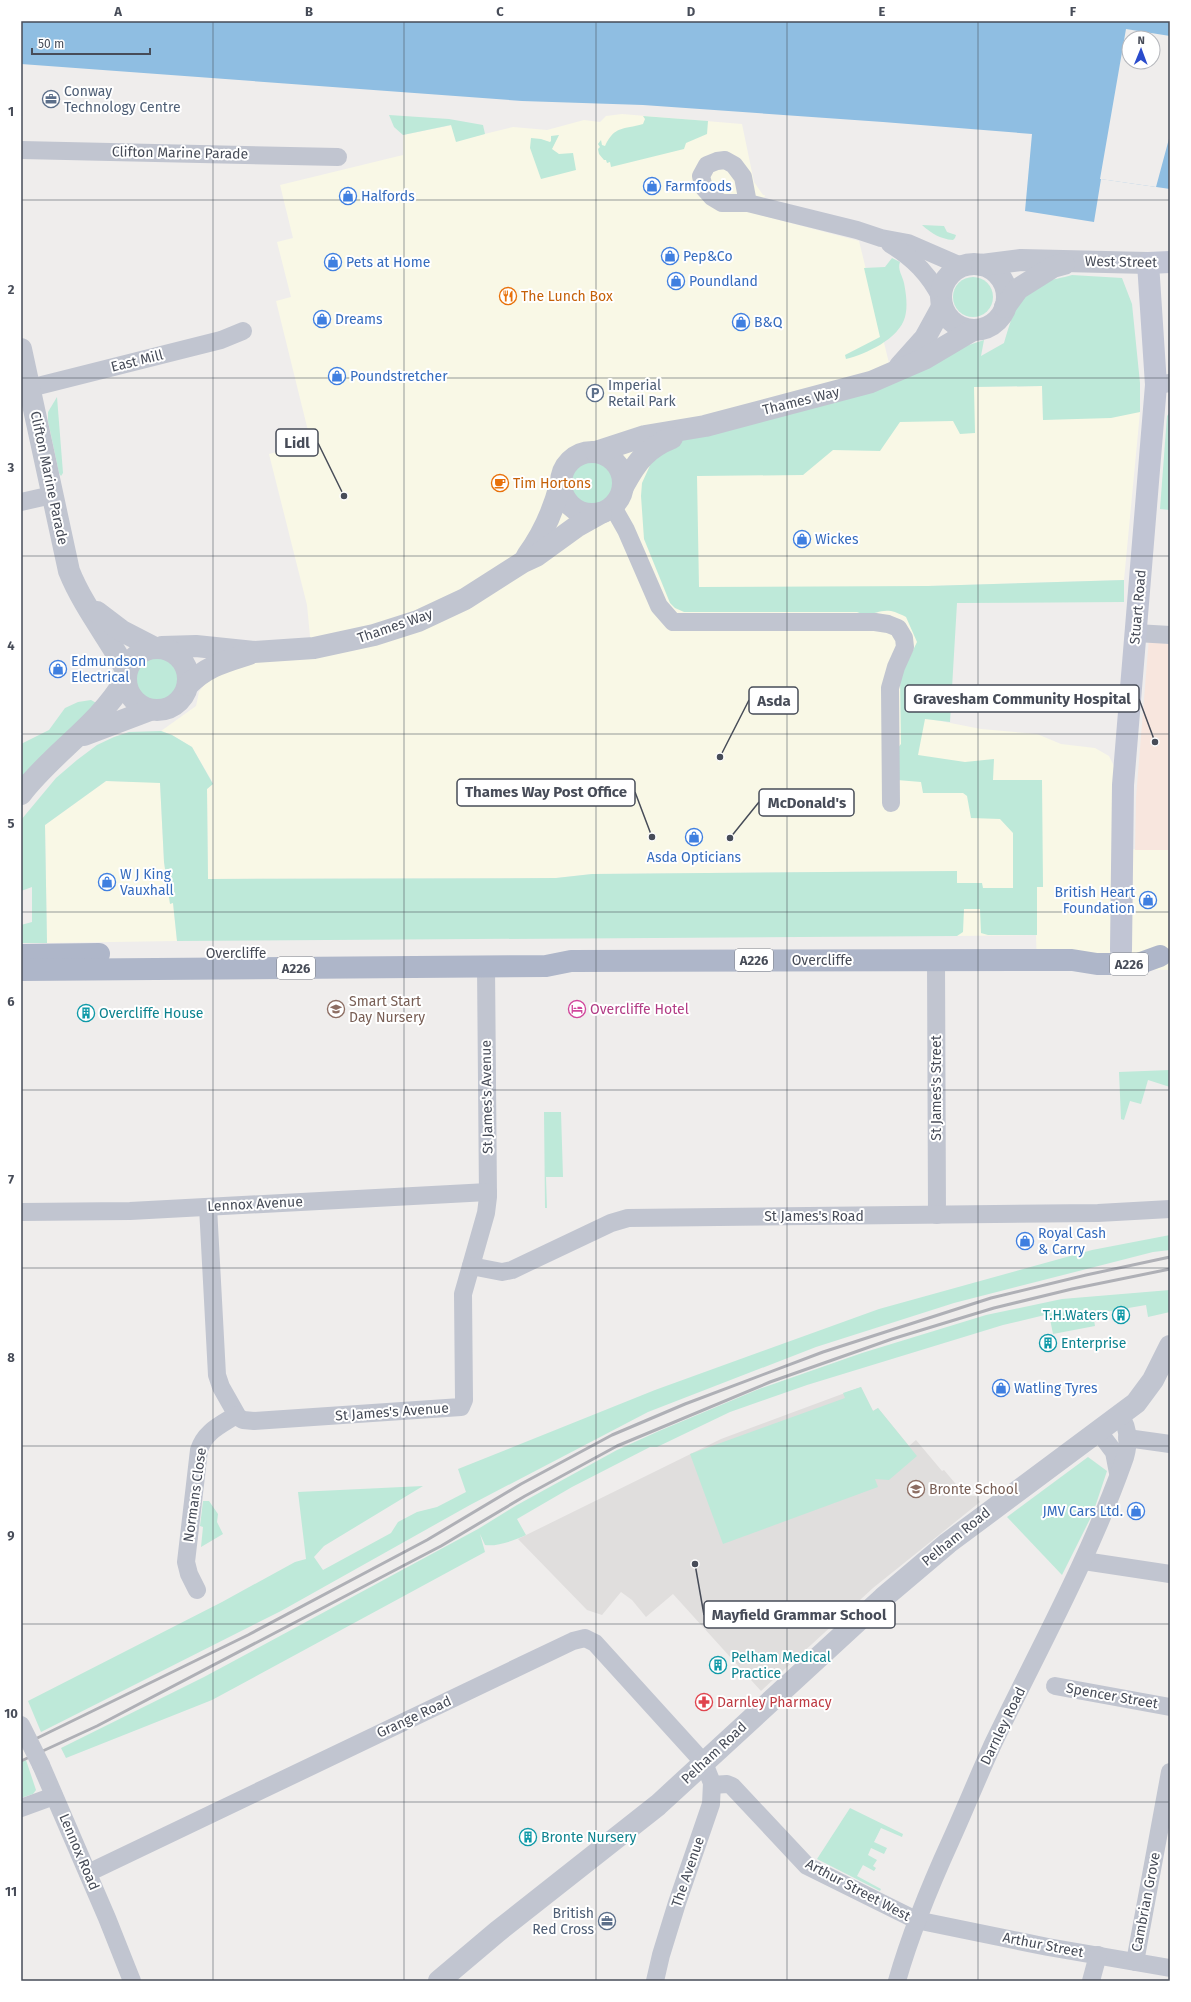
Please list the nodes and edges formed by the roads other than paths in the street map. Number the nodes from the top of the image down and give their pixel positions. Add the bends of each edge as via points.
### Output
1 (21, 150) edge
2 (338, 157) dead end
3 (748, 203) dead end
4 (881, 238) junction
5 (1072, 261) junction
6 (1170, 262) edge
7 (1148, 263) junction
8 (972, 265) junction
9 (941, 303) junction
10 (1005, 307) junction
11 (973, 330) junction
12 (243, 331) dead end
13 (21, 349) edge
14 (895, 371) junction
15 (1163, 384) edge
16 (30, 388) junction
17 (705, 426) junction
18 (596, 452) junction
19 (560, 485) junction
20 (624, 485) junction
21 (52, 495) junction
22 (21, 502) edge
23 (607, 510) junction
24 (523, 562) junction
25 (86, 605) junction
26 (1136, 633) junction
27 (1170, 635) edge
28 (157, 647) junction
29 (254, 652) junction
30 (126, 675) junction
31 (188, 685) junction
32 (150, 710) junction
33 (79, 736) junction
34 (21, 794) edge
35 (890, 803) dead end
36 (1121, 950) junction
37 (406, 952) junction
38 (65, 954) junction
39 (21, 955) edge
40 (1165, 956) edge
41 (1085, 959) junction
42 (936, 960) junction
43 (571, 961) junction
44 (486, 966) junction
45 (183, 968) junction
46 (21, 970) edge
47 (488, 1192) junction
48 (208, 1207) junction
49 (1170, 1209) edge
50 (21, 1212) edge
51 (937, 1215) junction
52 (470, 1266) junction
53 (1170, 1346) edge
54 (236, 1415) junction
55 (1120, 1416) junction
56 (1099, 1432) junction
57 (1127, 1438) junction
58 (1170, 1444) edge
59 (1118, 1474) junction
60 (1084, 1561) junction
61 (1170, 1574) edge
62 (198, 1590) dead end
63 (1055, 1686) dead end
64 (1170, 1707) edge
65 (21, 1724) edge
66 (704, 1763) junction
67 (1170, 1772) edge
68 (712, 1785) junction
69 (54, 1796) junction
70 (21, 1808) edge
71 (88, 1873) junction
72 (916, 1920) junction
73 (1098, 1955) junction
74 (1135, 1962) junction
75 (1170, 1968) edge
76 (132, 1981) edge
77 (439, 1981) edge
78 (655, 1981) edge
79 (897, 1981) edge
80 (1091, 1981) edge

1 - 2 street, Clifton Marine Parade
3 - 4 street
4 - 8 street via 908,243
4 - 9 street via 906,254 920,267 934,283
5 - 7 street, West Street
5 - 8 street, West Street via 1021,260
5 - 10 street, West Street via 1036,276 1018,289
6 - 7 main road, West Street
7 - 15 main road, Stuart Road
8 - 9 street via 952,272 945,280
8 - 10 street via 992,269 1000,276 1007,297
9 - 11 street via 953,323
9 - 14 street, Thames Way via 925,338
10 - 11 street via 993,324
11 - 14 street, Thames Way via 924,359
12 - 16 street, East Mill via 221,340
13 - 16 street, Clifton Marine Parade
14 - 17 street, Thames Way via 839,392
15 - 26 main road, Stuart Road
16 - 21 street, Clifton Marine Parade
17 - 18 street, Thames Way via 645,436
17 - 20 street, Thames Way via 648,450
18 - 19 street via 578,455 570,460 561,476
18 - 20 street via 612,459 619,466
19 - 23 street via 566,502 573,509 592,515
19 - 24 street, Thames Way via 542,535
20 - 23 street via 622,494
21 - 22 street
21 - 25 street, Clifton Marine Parade via 70,571 77,591
23 - 24 street, Thames Way
23 - 35 street via 626,530 659,606 673,622 875,622 898,628 904,638 905,647 890,688
24 - 29 street, Thames Way via 465,599 418,621 337,644
25 - 28 street, Clifton Marine Parade via 122,631
25 - 30 street, Clifton Marine Parade
26 - 27 street
26 - 36 main road, Stuart Road via 1123,785
28 - 29 street, Thames Way via 196,646
28 - 30 street via 137,654 130,661
28 - 31 street via 177,654 182,660 188,676
29 - 31 street, Thames Way via 212,666
30 - 32 street via 127,690 132,699
30 - 33 street via 115,697
31 - 32 street via 180,701 171,707
32 - 33 street
33 - 34 street via 38,774
36 - 40 main road, A226
36 - 41 main road, A226
37 - 38 main road, Overcliffe
37 - 43 main road, Overcliffe via 505,951
37 - 44 main road, Overcliffe via 419,959 483,959
38 - 39 main road, Overcliffe
38 - 45 main road, Overcliffe via 74,963 171,962
40 - 41 main road, A226 via 1138,964
41 - 42 main road, Overcliffe / A226 via 1061,948 1043,948 1024,960
42 - 43 main road, Overcliffe / A226
42 - 51 street, St James's Street
43 - 44 main road, Overcliffe / A226 via 546,966
44 - 45 main road, Overcliffe / A226
44 - 47 street, St James's Avenue
45 - 46 main road, Overcliffe / A226
47 - 48 street, Lennox Avenue
47 - 52 street, St James's Avenue via 486,1213
48 - 50 street, Lennox Avenue
48 - 54 street via 218,1375 221,1387
49 - 51 street, St James's Road via 1098,1213
51 - 52 street, St James's Road via 628,1218 512,1270 502,1272
52 - 54 street, St James's Avenue via 462,1300 464,1400 461,1407 254,1421 243,1420
53 - 55 street via 1146,1391
54 - 62 street, Normans Close via 210,1432 199,1450 186,1562
55 - 56 street
55 - 57 street, Darnley Road via 1126,1424
56 - 59 street via 1114,1452
56 - 66 street, Pelham Road via 992,1508 923,1563
57 - 58 street
57 - 59 street, Darnley Road via 1124,1462
59 - 60 street, Darnley Road
60 - 61 street
60 - 72 street, Darnley Road via 992,1747
63 - 64 street, Spencer Street
65 - 69 street, Lennox Road, bridge
66 - 68 street, The Avenue
66 - 71 street, Grange Road via 595,1643 585,1638 561,1646
66 - 77 street, Pelham Road via 658,1805
67 - 74 street, Cambrian Grove
68 - 72 street, Arthur Street West via 732,1786 806,1866
68 - 78 street, The Avenue via 708,1812 674,1910
69 - 70 street
69 - 71 street, Lennox Road
71 - 76 street, Lennox Road
72 - 73 street, Arthur Street
72 - 79 street, Darnley Road
73 - 74 street, Arthur Street
73 - 80 street
74 - 75 street, Arthur Street

